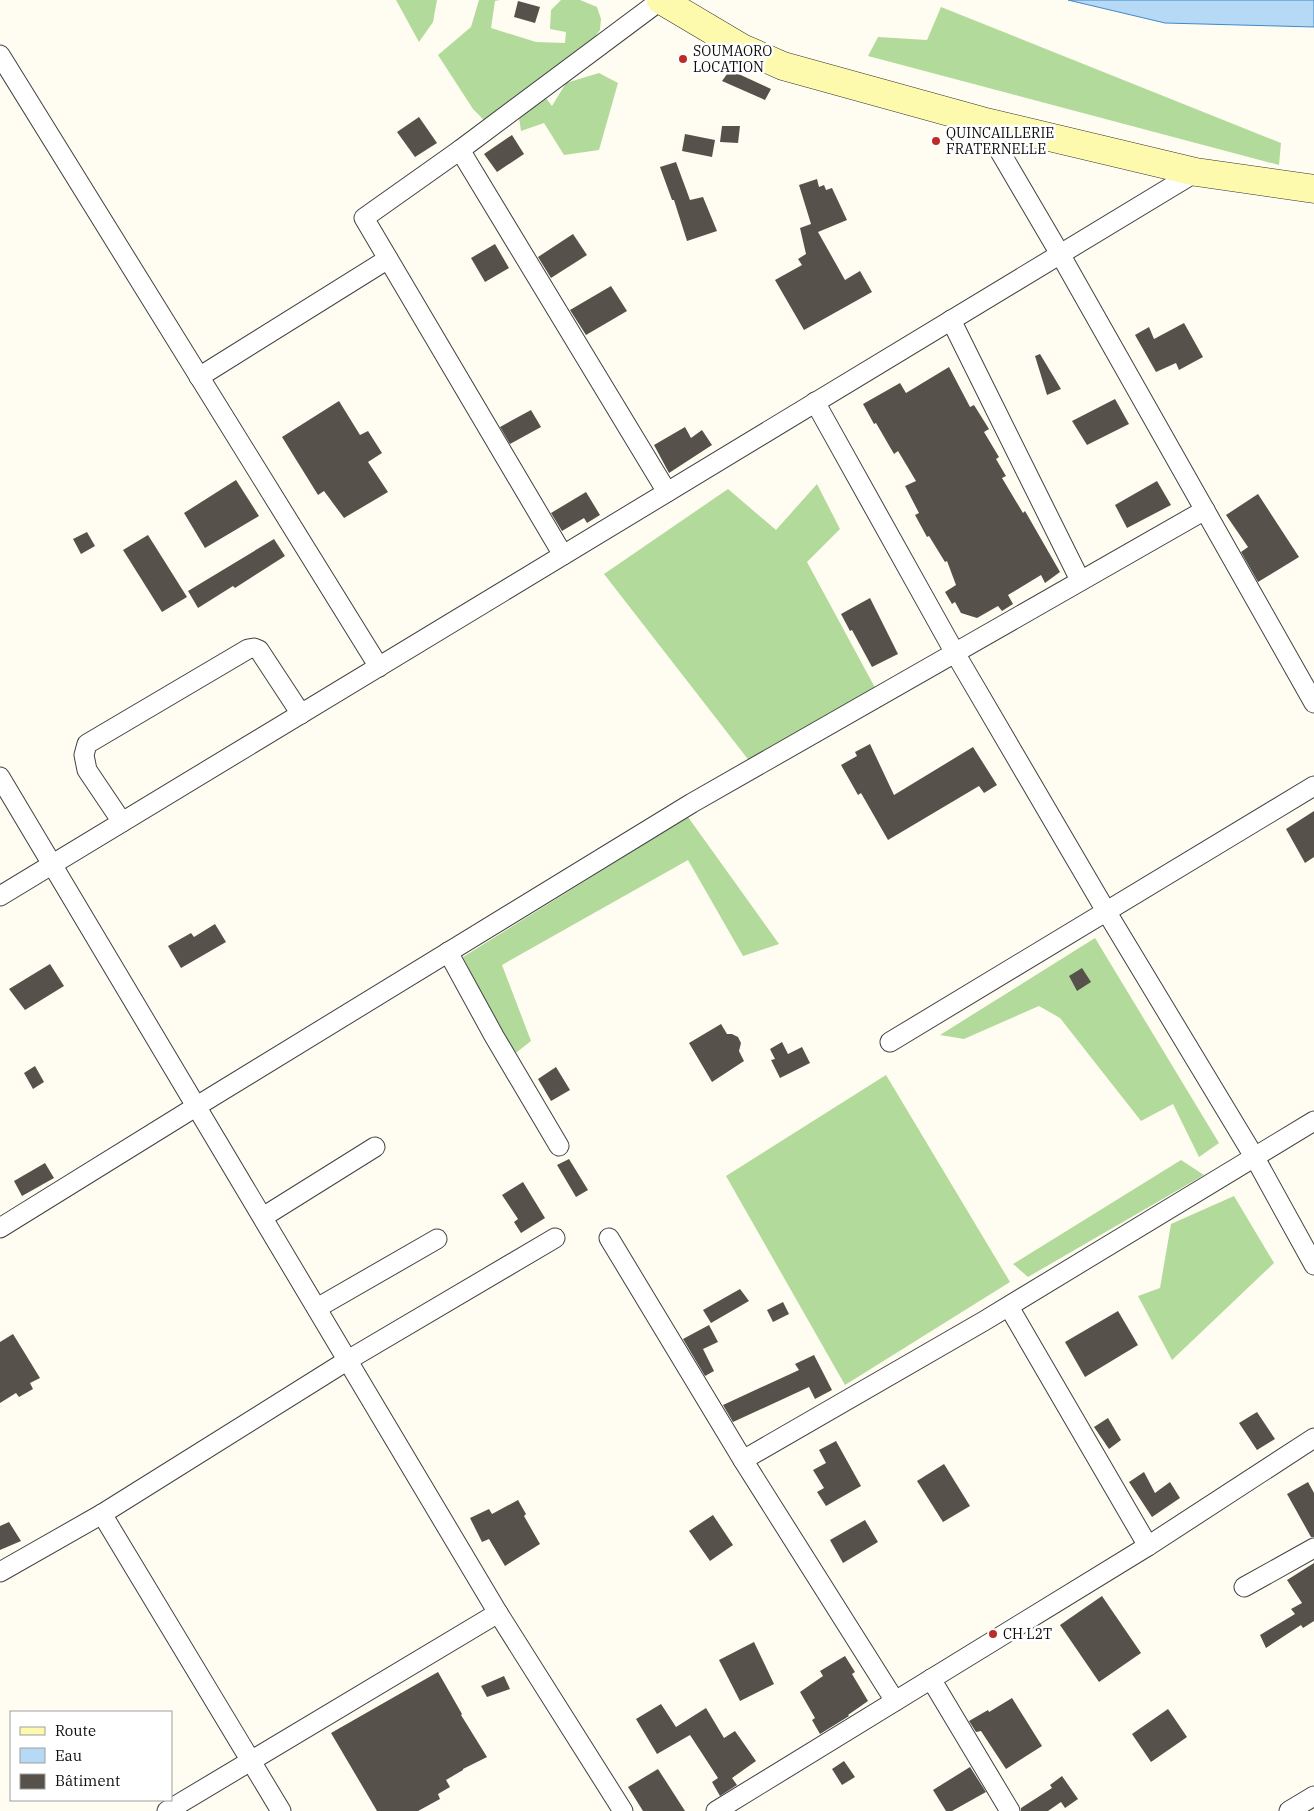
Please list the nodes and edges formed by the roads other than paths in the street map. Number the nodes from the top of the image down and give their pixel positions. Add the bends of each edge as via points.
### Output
1 (661, 0) edge
2 (0, 55) edge
3 (982, 121) junction
4 (460, 150) junction
5 (1196, 172) junction
6 (1314, 189) edge
7 (1060, 254) junction
8 (388, 260) junction
9 (951, 320) junction
10 (199, 377) junction
11 (815, 402) junction
12 (667, 492) junction
13 (1205, 510) junction
14 (563, 555) junction
15 (1080, 580) junction
16 (955, 653) junction
17 (379, 667) junction
18 (1314, 703) edge
19 (301, 714) junction
20 (0, 777) edge
21 (1314, 786) edge
22 (122, 822) junction
23 (53, 864) junction
24 (0, 896) edge
25 (1106, 911) junction
26 (448, 952) junction
27 (890, 1042) dead end
28 (197, 1106) junction
29 (1314, 1121) edge
30 (560, 1146) dead end
31 (375, 1147) dead end
32 (1255, 1158) junction
33 (263, 1217) junction
34 (0, 1228) edge
35 (555, 1238) dead end
36 (609, 1238) dead end
37 (437, 1240) dead end
38 (1314, 1265) edge
39 (1009, 1306) junction
40 (317, 1308) junction
41 (348, 1360) junction
42 (1314, 1438) edge
43 (744, 1460) junction
44 (102, 1514) junction
45 (1148, 1546) junction
46 (1314, 1548) edge
47 (0, 1572) edge
48 (1244, 1587) dead end
49 (498, 1612) junction
50 (932, 1678) junction
51 (895, 1701) junction
52 (250, 1761) junction
53 (1314, 1796) edge
54 (167, 1811) edge
55 (281, 1811) edge
56 (623, 1811) edge
57 (716, 1811) edge
58 (1010, 1811) edge
59 (1290, 1811) edge

1 - 3 main road via 742,48 783,66
1 - 4 street
2 - 10 street
3 - 5 main road
3 - 7 street
4 - 8 street via 364,218
4 - 12 street
5 - 6 main road
5 - 7 street
7 - 9 street
7 - 13 street
8 - 10 street
8 - 14 street
9 - 11 street
9 - 15 street
10 - 17 street
11 - 12 street
11 - 16 street
12 - 14 street
13 - 15 street
13 - 18 street
14 - 17 street
15 - 16 street
16 - 25 street
16 - 26 street via 692,803
17 - 19 street
19 - 22 street
19 - 22 street via 259,650 254,648 96,739 88,744 84,755 87,770
20 - 23 street
21 - 25 street
22 - 23 street
23 - 24 street
23 - 28 street
25 - 27 street
25 - 32 street
26 - 28 street
26 - 30 street
28 - 33 street
28 - 34 street
29 - 32 street
31 - 33 street
32 - 38 street
32 - 39 street
33 - 40 street
35 - 41 street
36 - 43 street
37 - 40 street
39 - 43 street
39 - 45 street
40 - 41 street
41 - 44 street
41 - 49 street
42 - 45 street
43 - 51 street
44 - 47 street
44 - 52 street
45 - 50 street
46 - 48 street
49 - 52 street
49 - 56 street
50 - 51 street
50 - 58 street
51 - 57 street
52 - 54 street
52 - 55 street
53 - 59 street

